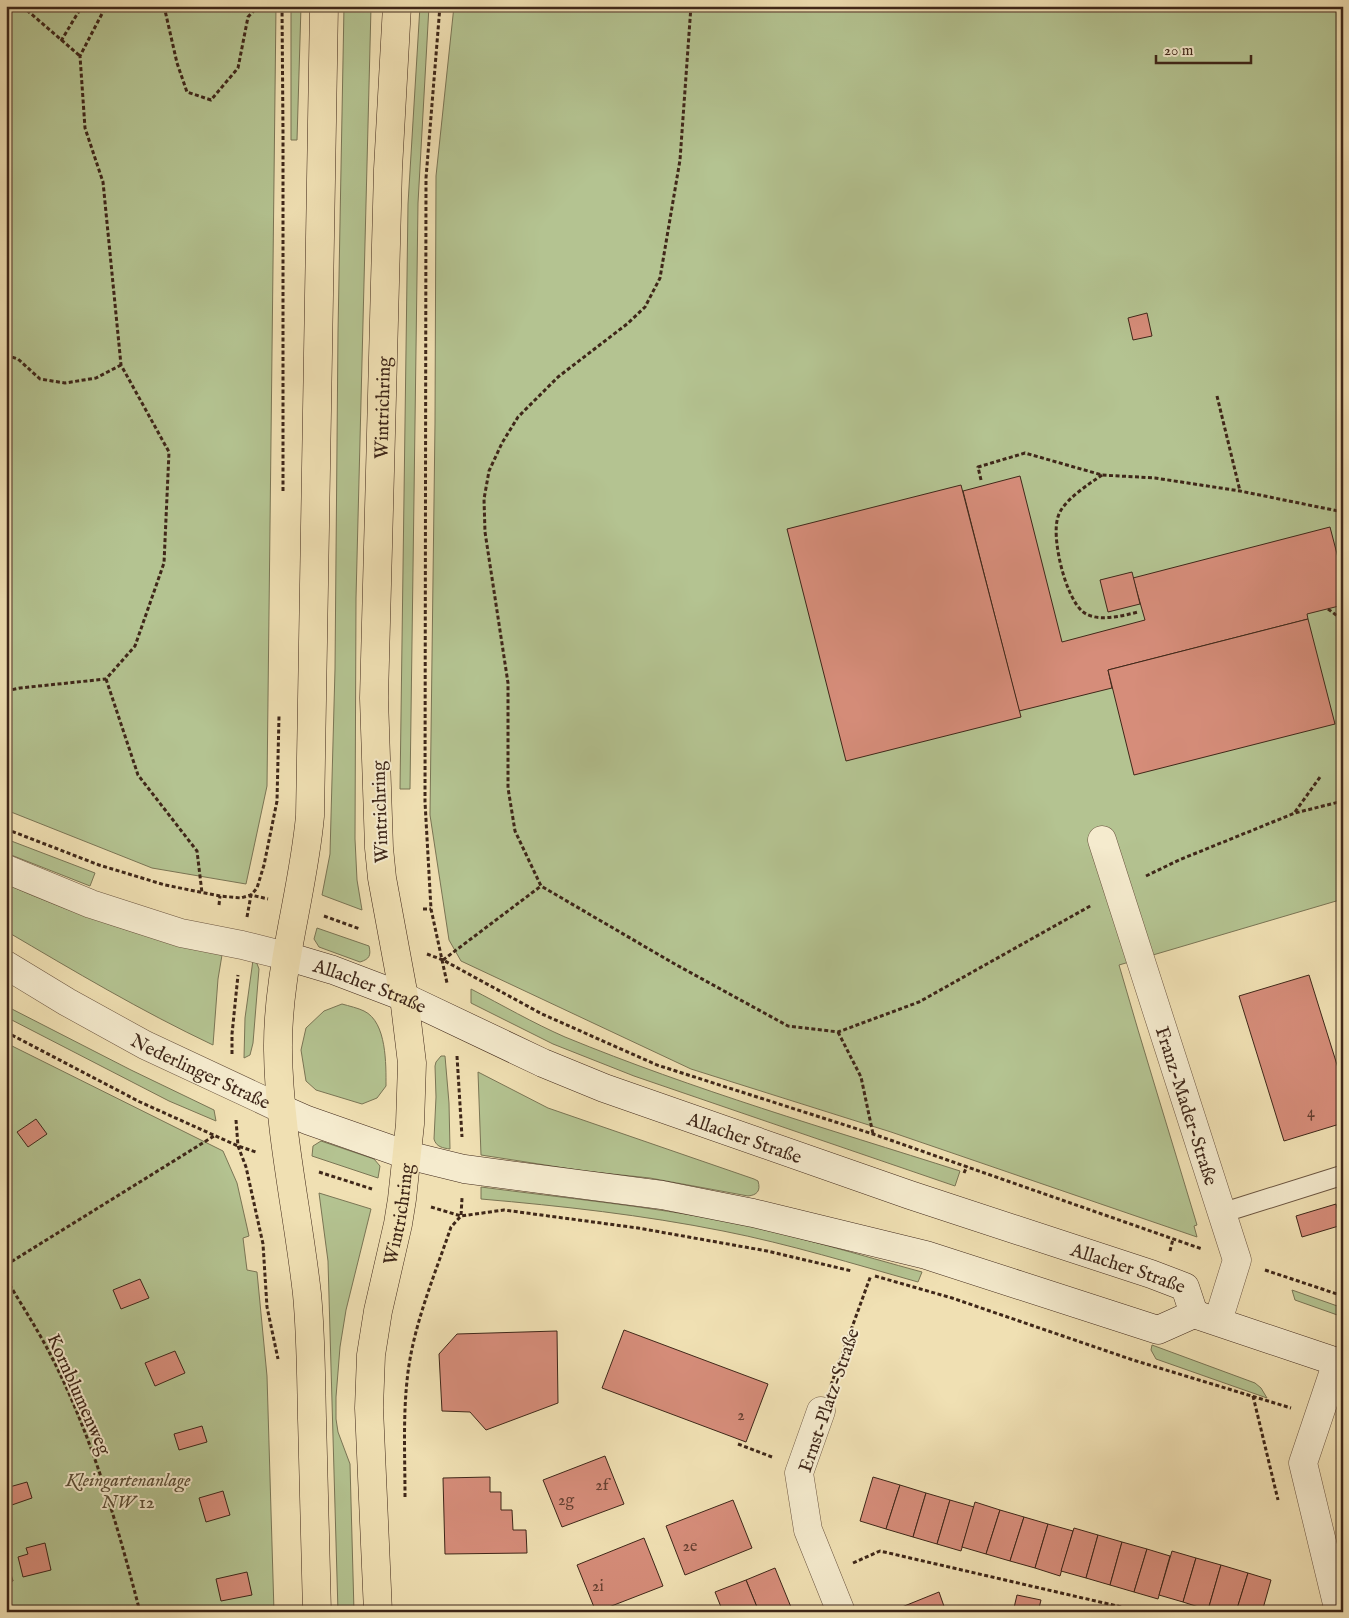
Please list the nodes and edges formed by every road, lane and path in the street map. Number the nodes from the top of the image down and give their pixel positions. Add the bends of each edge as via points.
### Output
1 (22, 6) edge
2 (82, 6) edge
3 (106, 6) edge
4 (164, 6) edge
5 (258, 6) edge
6 (282, 6) edge
7 (324, 6) edge
8 (397, 6) edge
9 (440, 6) edge
10 (691, 6) edge
11 (61, 40) junction
12 (80, 56) junction
13 (6, 355) edge
14 (121, 365) junction
15 (1217, 396) dead end
16 (1102, 475) junction
17 (981, 480) dead end
18 (1240, 491) junction
19 (283, 498) dead end
20 (1343, 512) edge
21 (1328, 609) dead end
22 (1138, 612) dead end
23 (1343, 620) edge
24 (106, 679) junction
25 (6, 691) edge
26 (279, 713) dead end
27 (1320, 777) dead end
28 (1343, 801) edge
29 (1295, 813) junction
30 (6, 829) edge
31 (1102, 840) dead end
32 (6, 869) edge
33 (541, 886) junction
34 (1119, 890) junction
35 (202, 893) junction
36 (251, 895) junction
37 (220, 896) junction
38 (219, 905) dead end
39 (297, 907) junction
40 (423, 909) dead end
41 (432, 909) junction
42 (394, 942) junction
43 (242, 945) junction
44 (286, 956) junction
45 (442, 960) junction
46 (6, 965) edge
47 (404, 997) junction
48 (454, 1021) junction
49 (6, 1032) edge
50 (838, 1032) junction
51 (232, 1086) junction
52 (282, 1109) junction
53 (872, 1134) junction
54 (215, 1135) junction
55 (238, 1146) junction
56 (408, 1155) junction
57 (289, 1162) junction
58 (967, 1166) junction
59 (464, 1169) junction
60 (964, 1173) dead end
61 (1343, 1175) edge
62 (402, 1199) junction
63 (1222, 1213) junction
64 (461, 1216) junction
65 (1133, 1224) junction
66 (1130, 1231) dead end
67 (1237, 1260) junction
68 (6, 1265) edge
69 (852, 1271) dead end
70 (862, 1273) dead end
71 (872, 1275) junction
72 (6, 1279) edge
73 (1343, 1296) edge
74 (1206, 1317) junction
75 (1340, 1363) edge
76 (278, 1366) dead end
77 (821, 1411) joint
78 (1318, 1416) junction
79 (738, 1444) dead end
80 (801, 1467) junction
81 (406, 1498) dead end
82 (826, 1574) junction
83 (140, 1612) edge
84 (317, 1612) edge
85 (378, 1612) edge
86 (841, 1612) edge
87 (1143, 1612) edge
88 (1340, 1612) edge

1 - 11 path
2 - 11 path
3 - 12 path
4 - 5 path via 187,92 211,100 238,68 248,17
6 - 19 path
7 - 39 main road via 310,816
8 - 42 main road, Wintrichring via 388,169 374,698 379,848 386,909
9 - 41 path via 426,178 425,802
10 - 33 path via 680,160 660,278 645,307 558,377 518,417 489,471 484,499 484,532 508,683 508,788 515,831
11 - 12 path
12 - 14 path via 85,128 103,182
13 - 14 path via 18,359 40,379 65,383 96,378
14 - 24 path via 169,452 169,461 164,564 135,646
15 - 18 path
16 - 17 path via 1025,453 978,467
16 - 18 path via 1155,478
16 - 22 path via 1077,491 1058,515 1055,538 1064,575 1082,612 1099,618
18 - 20 path
21 - 23 path
24 - 25 path
24 - 35 path via 138,776 197,851
26 - 36 path via 277,801 264,866 257,888
27 - 29 path
28 - 29 path
29 - 34 path via 1179,860
30 - 35 path via 99,865
31 - 34 main road, Franz-Mader-Straße
32 - 43 main road via 91,904 181,933
33 - 45 path
33 - 50 path via 788,1026
34 - 50 path via 919,1002
34 - 63 main road, Franz-Mader-Straße
35 - 37 path
36 - 37 path via 241,898
36 - 39 path
36 - 43 path
37 - 38 path
39 - 42 path
39 - 44 main road
40 - 41 path
41 - 45 path
42 - 45 path
42 - 47 main road, Wintrichring
43 - 44 main road
43 - 51 path via 232,1034
44 - 47 main road, Allacher Straße via 334,970
44 - 52 main road via 278,1051
45 - 48 path
45 - 53 path via 542,1014 656,1065
46 - 51 main road, Nederlinger Straße via 145,1045
47 - 48 main road, Allacher Straße
47 - 56 main road, Wintrichring via 412,1063
48 - 59 path
48 - 74 main road, Allacher Straße via 604,1088 1185,1287
49 - 54 path via 140,1102
50 - 53 path via 861,1077
51 - 52 main road, Nederlinger Straße
51 - 55 path
52 - 56 main road, Nederlinger Straße
52 - 57 main road
53 - 58 path
54 - 55 path
54 - 68 path
55 - 57 path
55 - 76 path via 246,1167 262,1244 267,1307
56 - 59 main road, Allacher Straße
56 - 62 main road, Wintrichring
57 - 62 path
57 - 84 main road via 310,1322
58 - 60 path
58 - 65 path
59 - 64 path
59 - 74 main road, Allacher Straße via 662,1196 754,1213 926,1255 1158,1330
61 - 63 lane
62 - 64 path
62 - 85 main road, Wintrichring via 372,1355 369,1408
63 - 67 main road, Franz-Mader-Straße
64 - 69 path via 504,1210 638,1228 767,1251
64 - 81 path via 451,1226 416,1333 407,1381
65 - 66 path
65 - 67 path
67 - 73 path
67 - 74 main road
70 - 71 path
71 - 77 path, Ernst-Platz-Straße
71 - 78 path
72 - 83 path, Kornblumenweg via 47,1348 77,1415 111,1505
74 - 75 main road
75 - 78 main road
77 - 80 main road, Ernst-Platz-Straße
78 - 88 main road via 1303,1463
79 - 80 path
80 - 82 main road, Ernst-Platz-Straße via 799,1472 808,1530
82 - 86 main road, Ernst-Platz-Straße
82 - 87 path via 880,1551

